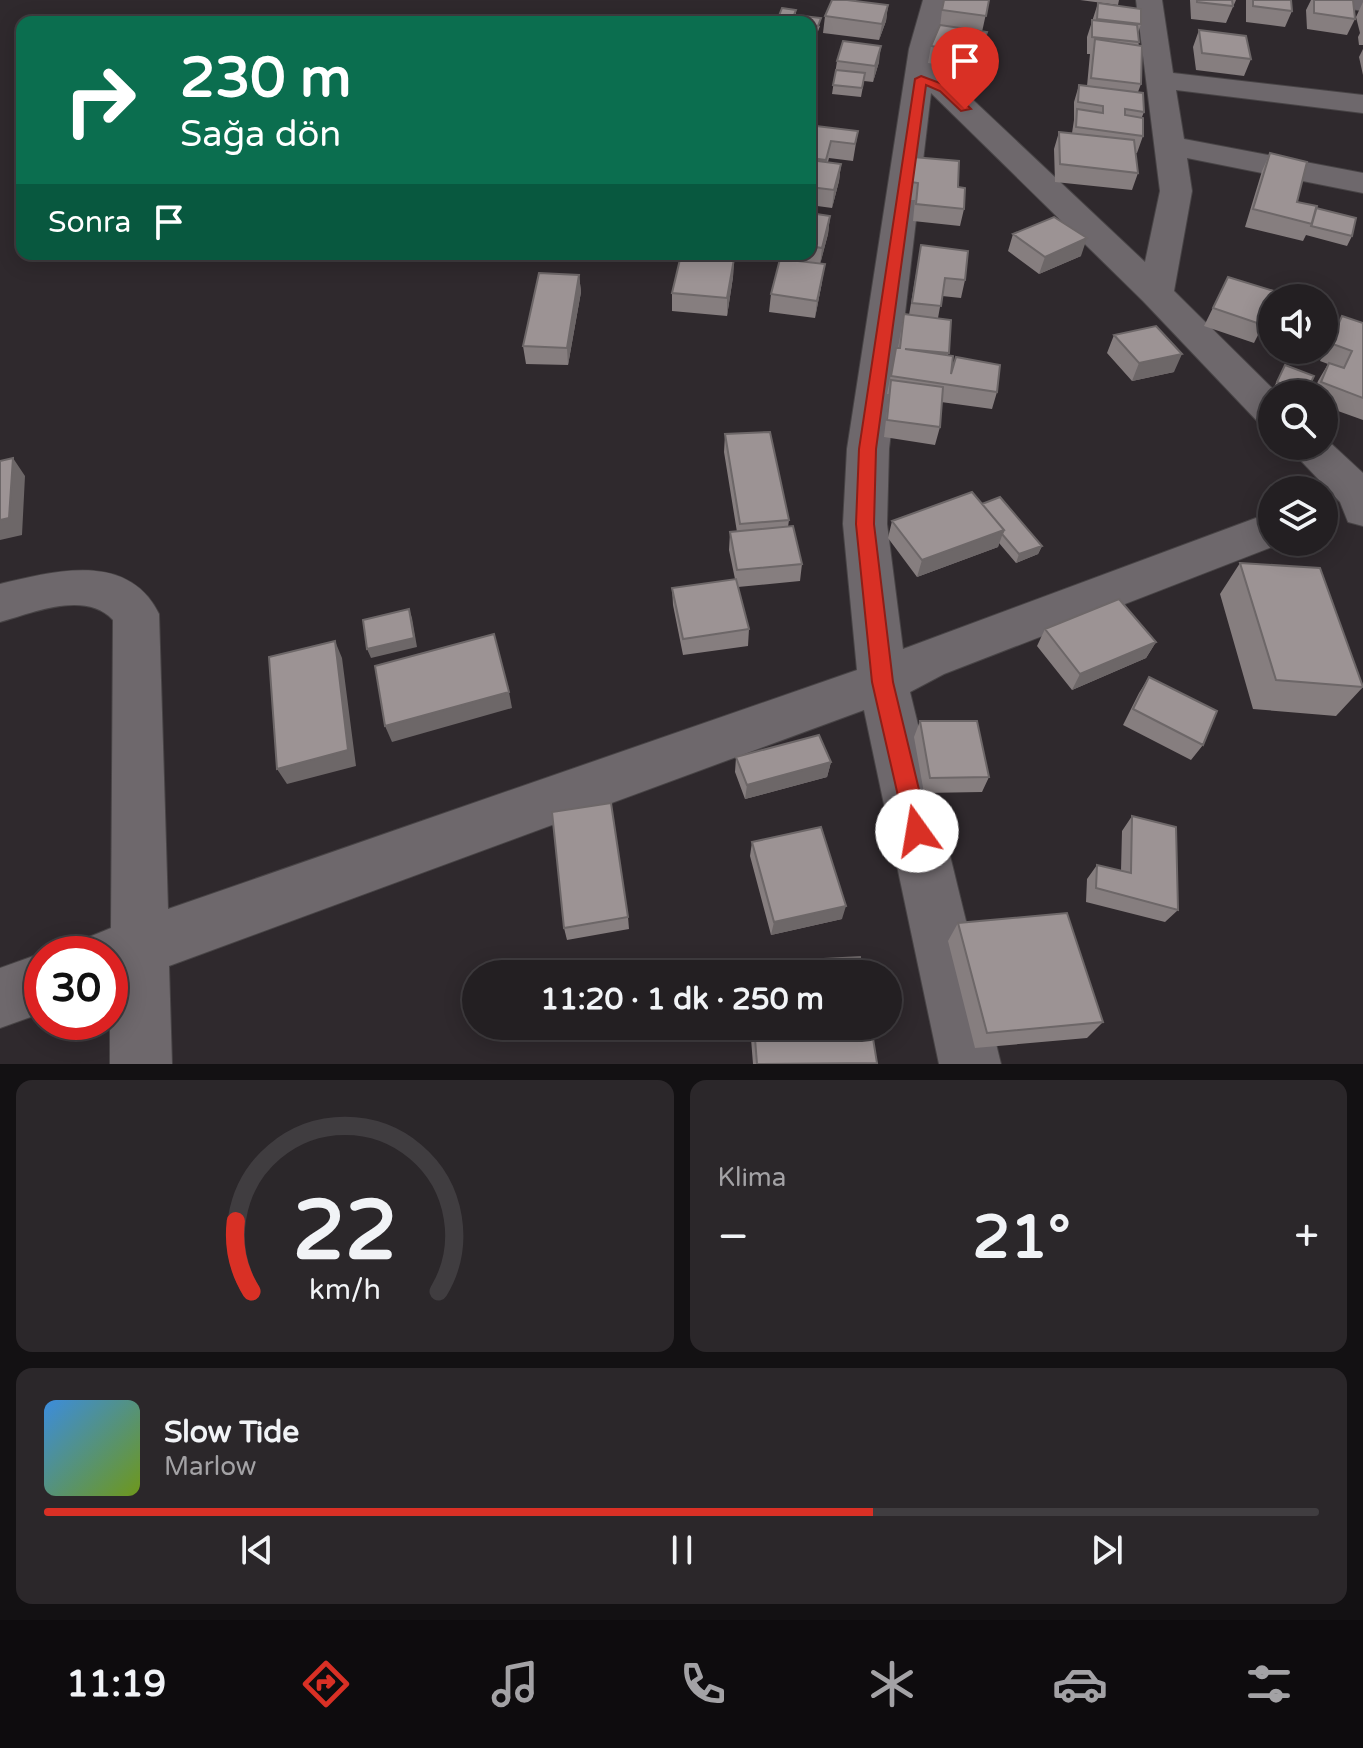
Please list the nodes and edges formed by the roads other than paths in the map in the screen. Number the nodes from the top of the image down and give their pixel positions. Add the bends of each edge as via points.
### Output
1 (936, 0) edge
2 (1149, 0) edge
3 (1334, 0) edge
4 (1363, 3) edge
5 (921, 79) junction
6 (1160, 80) junction
7 (1363, 104) edge
8 (1170, 145) junction
9 (1363, 183) edge
10 (1156, 293) junction
11 (1258, 398) edge
12 (1319, 460) edge
13 (1353, 502) edge
14 (1258, 534) edge
15 (0, 603) edge
16 (883, 682) junction
17 (126, 936) edge
18 (128, 952) edge
19 (128, 974) edge
20 (24, 989) edge
21 (0, 998) edge
22 (141, 1064) edge
23 (970, 1064) edge

1 - 5 street
2 - 6 street
3 - 4 street
5 - 10 street via 944,88
5 - 16 street via 868,449 865,524
6 - 7 street
6 - 8 street
8 - 9 street
8 - 10 street via 1176,191
10 - 11 street
12 - 13 street
14 - 16 street via 927,660
15 - 17 street via 91,587 117,594 136,614
16 - 18 street
16 - 23 street
19 - 22 street
20 - 21 street

